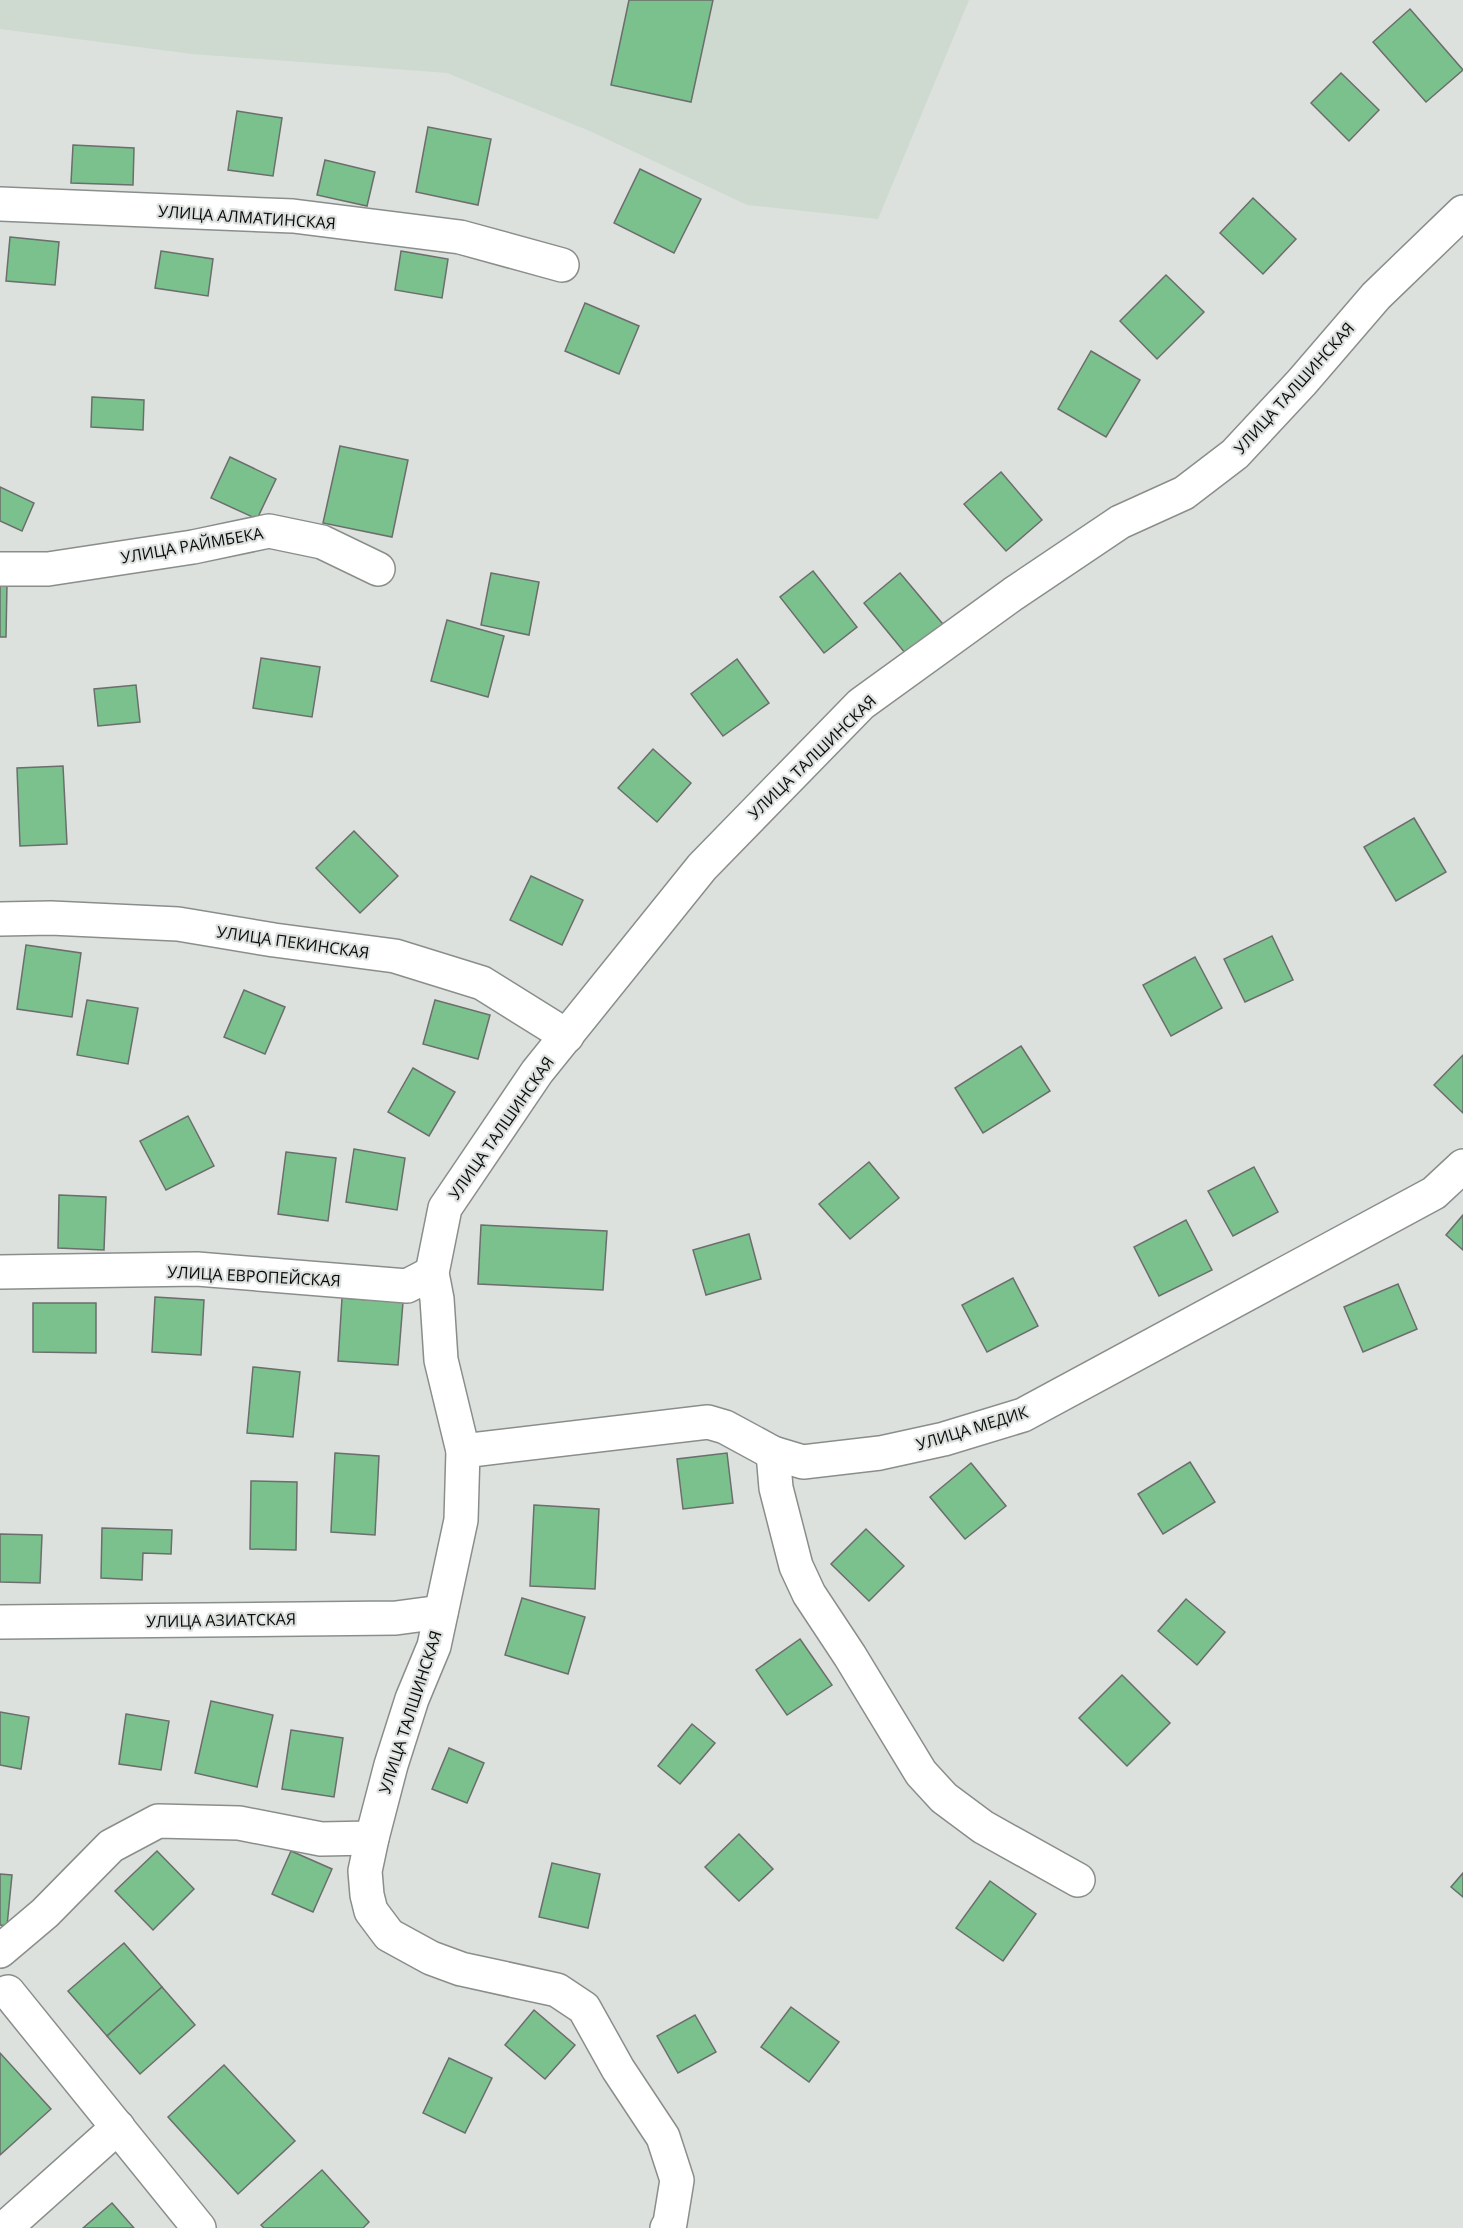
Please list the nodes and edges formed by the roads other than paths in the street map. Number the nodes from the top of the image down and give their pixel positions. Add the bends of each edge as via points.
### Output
1 (0, 204) edge
2 (1463, 212) edge
3 (562, 265) dead end
4 (0, 569) edge
5 (378, 569) dead end
6 (0, 918) edge
7 (567, 1036) junction
8 (1463, 1167) edge
9 (0, 1272) edge
10 (432, 1273) junction
11 (463, 1451) junction
12 (773, 1453) junction
13 (441, 1612) junction
14 (0, 1622) edge
15 (372, 1838) junction
16 (1078, 1880) dead end
17 (0, 1951) edge
18 (8, 1992) dead end
19 (118, 2127) junction
20 (5, 2228) edge
21 (198, 2228) edge
22 (667, 2228) edge

1 - 3 street, УЛИЦА АЛМАТИНСКАЯ via 293,216 460,237
2 - 7 street, УЛИЦА ТАЛШИНСКАЯ via 1376,296 1235,454 1184,493 1102,534 861,704 702,867
4 - 5 street, УЛИЦА РАЙМБЕКА via 48,569 269,531 322,542
6 - 7 street, УЛИЦА ПЕКИНСКАЯ via 178,924 395,956 482,983
7 - 10 street, УЛИЦА ТАЛШИНСКАЯ via 537,1072 446,1208
8 - 12 street, УЛИЦА МЕДИК via 1434,1192 1023,1416 880,1453 803,1462
9 - 10 street, УЛИЦА ЕВРОПЕЙСКАЯ via 197,1269 407,1286
10 - 11 street, УЛИЦА ТАЛШИНСКАЯ via 441,1360
11 - 12 street, УЛИЦА МЕДИК via 708,1422
11 - 13 street, УЛИЦА ТАЛШИНСКАЯ via 461,1520
12 - 16 street via 776,1488 796,1566 809,1594 921,1773 944,1798 983,1827
13 - 14 street, УЛИЦА АЗИАТСКАЯ via 396,1618
13 - 15 street, УЛИЦА ТАЛШИНСКАЯ via 434,1646 412,1698
15 - 17 street via 321,1839 239,1823 158,1821 111,1846 45,1913
15 - 22 street, УЛИЦА ТАЛШИНСКАЯ via 365,1871 367,1895 371,1911 389,1935 461,1969 557,1990 584,2008 663,2137 677,2180
18 - 19 street
19 - 20 street
19 - 21 street

